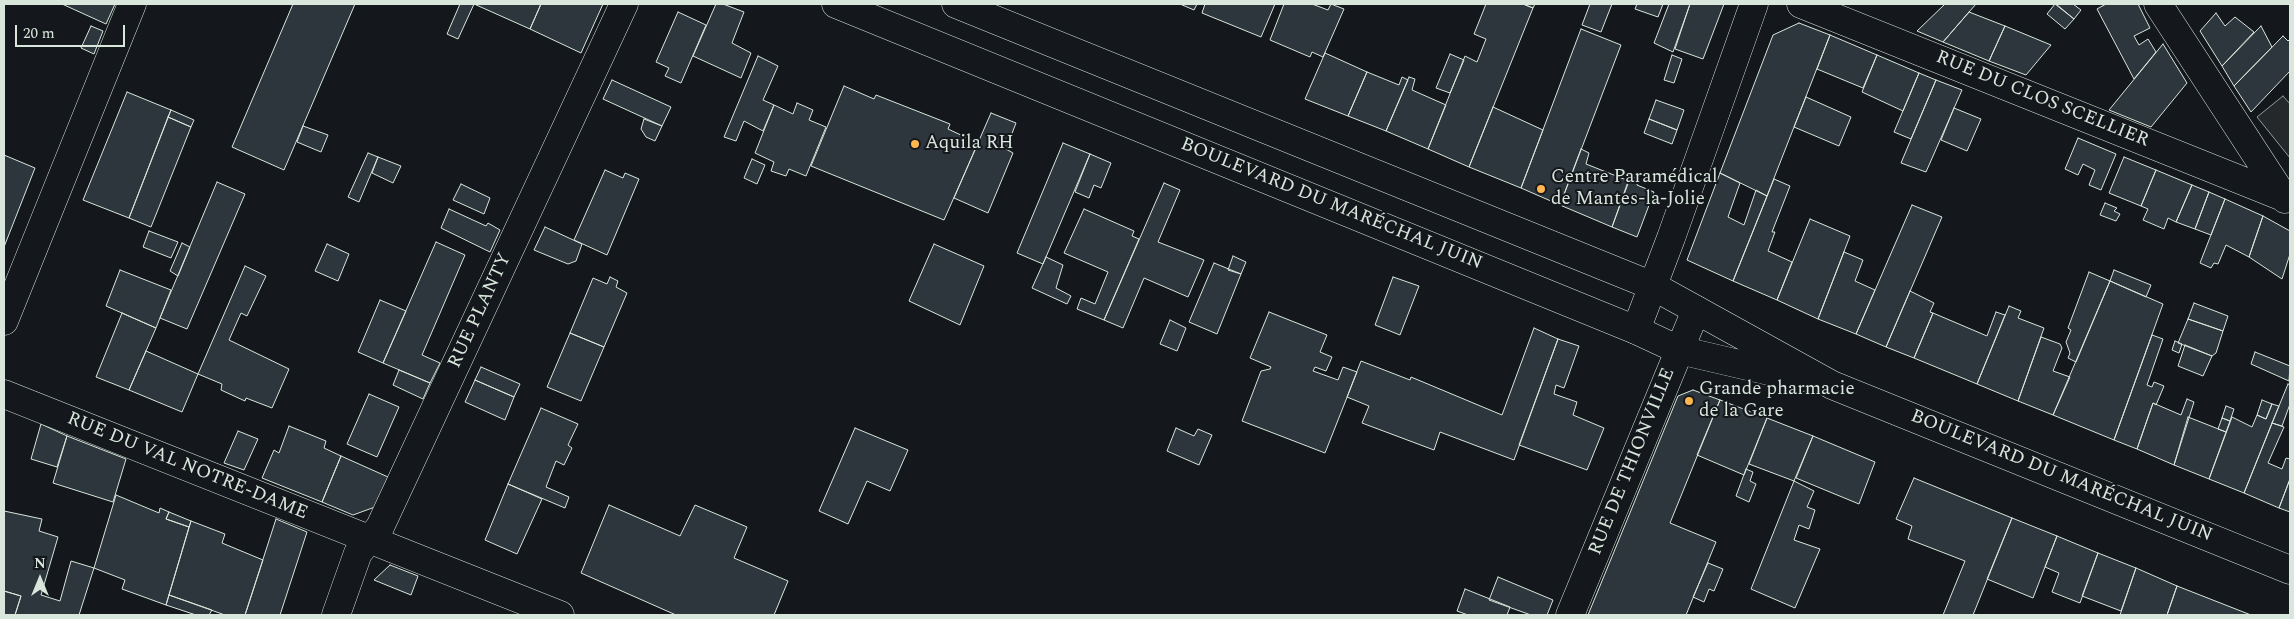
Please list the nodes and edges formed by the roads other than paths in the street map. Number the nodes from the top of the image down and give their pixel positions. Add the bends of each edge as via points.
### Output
1 (132, 4) edge
2 (624, 4) edge
3 (836, 4) edge
4 (956, 4) edge
5 (1754, 4) edge
6 (1801, 4) edge
7 (2158, 4) edge
8 (2287, 200) edge
9 (1653, 286) junction
10 (1696, 310) junction
11 (4, 320) edge
12 (1636, 330) junction
13 (1679, 350) junction
14 (1832, 385) junction
15 (4, 394) edge
16 (370, 540) junction
17 (2290, 570) edge
18 (336, 615) edge
19 (560, 615) edge
20 (1570, 615) edge

1 - 11 street
2 - 16 street, RUE PLANTY via 380,527
3 - 12 street, BOULEVARD DU MARÉCHAL JUIN
4 - 9 street, BOULEVARD DU MARÉCHAL JUIN
5 - 9 street
6 - 8 street, RUE DU CLOS SCELLIER
7 - 8 street
9 - 10 street, BOULEVARD DU MARÉCHAL JUIN
9 - 12 street
10 - 13 street, RUE DE THIONVILLE
10 - 14 street, BOULEVARD DU MARÉCHAL JUIN
12 - 13 street, BOULEVARD DU MARÉCHAL JUIN
13 - 14 street, BOULEVARD DU MARÉCHAL JUIN
13 - 20 street, RUE DE THIONVILLE
14 - 17 street, BOULEVARD DU MARÉCHAL JUIN
15 - 16 street, RUE DU VAL NOTRE-DAME
16 - 18 street, RUE PLANTY via 358,552
16 - 19 street, RUE DU VAL NOTRE-DAME

